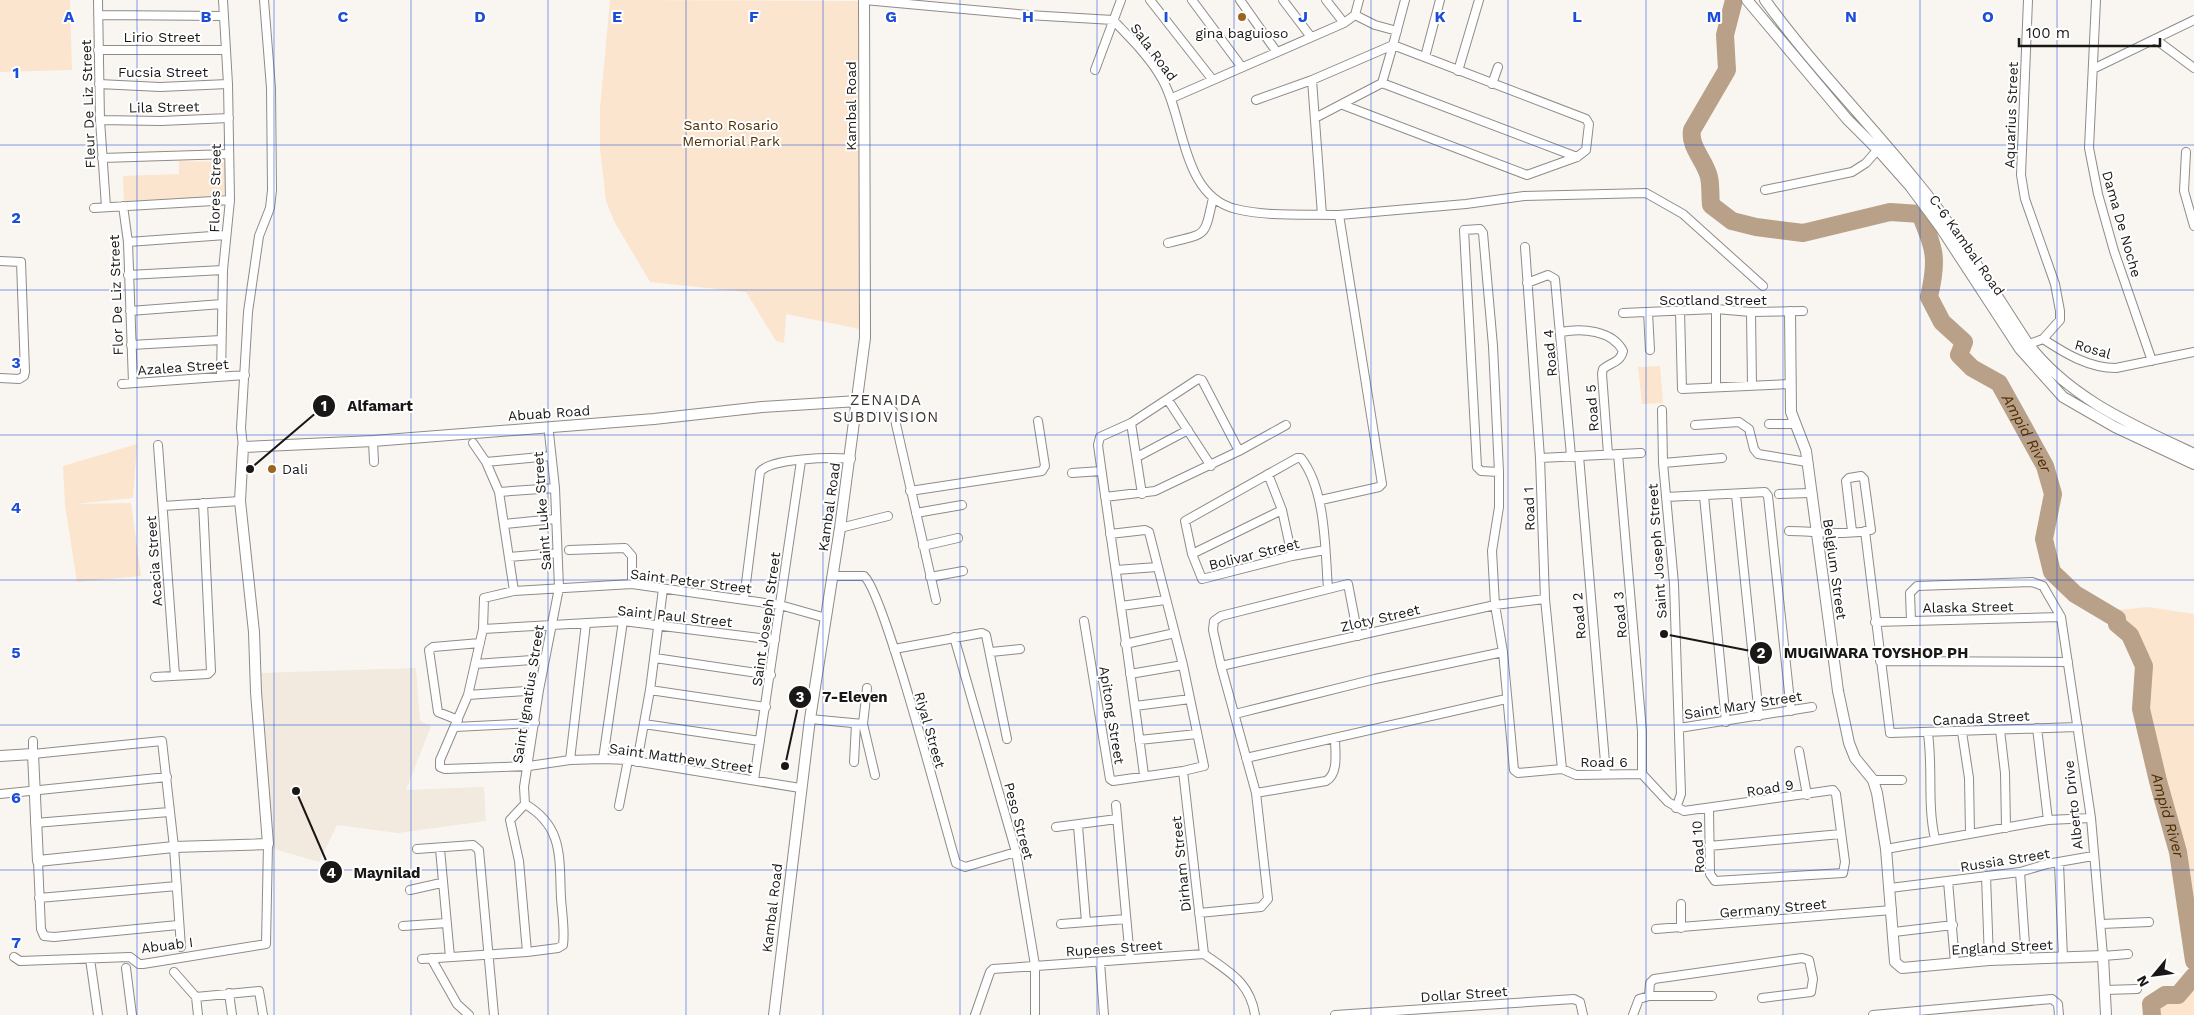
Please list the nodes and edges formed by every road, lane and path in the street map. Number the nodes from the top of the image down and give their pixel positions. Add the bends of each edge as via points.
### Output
1 (98, 0) edge
2 (223, 0) edge
3 (264, 0) edge
4 (864, 0) edge
5 (1121, 0) edge
6 (1150, 0) edge
7 (1192, 0) edge
8 (1240, 0) edge
9 (1283, 0) edge
10 (1326, 0) edge
11 (1359, 0) edge
12 (1405, 0) edge
13 (1440, 0) edge
14 (1480, 0) edge
15 (1747, 0) edge
16 (2028, 0) edge
17 (2096, 0) edge
18 (1766, 1) edge
19 (98, 15) junction
20 (1356, 15) junction
21 (224, 16) junction
22 (1113, 20) junction
23 (2194, 20) edge
24 (1344, 23) junction
25 (1396, 31) junction
26 (1311, 37) junction
27 (2155, 39) junction
28 (1393, 45) junction
29 (98, 50) junction
30 (226, 50) junction
31 (1276, 51) junction
32 (1425, 57) junction
33 (1241, 66) junction
34 (1498, 66) dead end
35 (2194, 68) edge
36 (2093, 69) junction
37 (1095, 70) dead end
38 (1458, 71) junction
39 (1212, 79) junction
40 (1312, 80) junction
41 (1382, 83) junction
42 (99, 84) junction
43 (228, 84) junction
44 (1492, 84) junction
45 (1172, 98) junction
46 (1256, 100) dead end
47 (1343, 105) junction
48 (228, 118) junction
49 (1315, 118) junction
50 (100, 120) junction
51 (1881, 146) junction
52 (2186, 152) dead end
53 (229, 154) junction
54 (1577, 157) junction
55 (102, 158) junction
56 (1765, 190) dead end
57 (1213, 198) junction
58 (230, 200) junction
59 (123, 206) junction
60 (106, 207) junction
61 (94, 208) dead end
62 (1322, 214) junction
63 (1340, 215) junction
64 (2194, 226) edge
65 (226, 235) junction
66 (128, 242) junction
67 (1168, 243) dead end
68 (1525, 247) dead end
69 (0, 261) edge
70 (223, 270) junction
71 (128, 275) junction
72 (1527, 283) junction
73 (1763, 286) dead end
74 (222, 304) junction
75 (1716, 309) junction
76 (130, 311) junction
77 (1680, 311) junction
78 (1803, 311) dead end
79 (1648, 312) junction
80 (1751, 312) junction
81 (1790, 312) junction
82 (1623, 313) dead end
83 (1562, 332) junction
84 (2044, 339) junction
85 (221, 340) junction
86 (131, 345) junction
87 (2024, 346) junction
88 (1650, 350) dead end
89 (2194, 352) edge
90 (2152, 361) junction
91 (245, 375) junction
92 (221, 376) junction
93 (0, 378) edge
94 (133, 383) junction
95 (122, 384) dead end
96 (1790, 384) junction
97 (1752, 385) junction
98 (1716, 387) junction
99 (1168, 400) junction
100 (858, 404) junction
101 (1662, 410) dead end
102 (1038, 421) dead end
103 (1131, 423) junction
104 (1695, 424) dead end
105 (1769, 424) dead end
106 (1795, 424) junction
107 (1286, 425) dead end
108 (1188, 430) junction
109 (549, 433) dead end
110 (373, 441) junction
111 (473, 443) dead end
112 (158, 445) dead end
113 (242, 447) junction
114 (1239, 451) junction
115 (1641, 453) dead end
116 (1608, 454) junction
117 (1618, 454) junction
118 (2194, 454) edge
119 (551, 456) junction
120 (1575, 456) junction
121 (1137, 457) junction
122 (1540, 458) junction
123 (1722, 458) dead end
124 (850, 459) junction
125 (800, 460) junction
126 (374, 462) dead end
127 (486, 462) junction
128 (1807, 462) junction
129 (1663, 463) junction
130 (2194, 464) edge
131 (1211, 466) junction
132 (1101, 471) junction
133 (1498, 472) junction
134 (1072, 473) dead end
135 (1268, 474) junction
136 (556, 488) junction
137 (910, 491) junction
138 (500, 492) junction
139 (1810, 493) junction
140 (1142, 494) junction
141 (1779, 494) dead end
142 (1736, 495) junction
143 (1704, 496) junction
144 (1666, 497) junction
145 (1105, 498) junction
146 (1321, 500) junction
147 (240, 502) junction
148 (203, 503) junction
149 (962, 505) dead end
150 (163, 506) junction
151 (1282, 510) junction
152 (916, 513) junction
153 (888, 516) dead end
154 (555, 519) junction
155 (504, 524) junction
156 (840, 528) junction
157 (1789, 531) dead end
158 (1816, 531) junction
159 (1852, 531) junction
160 (1865, 531) junction
161 (1110, 534) junction
162 (958, 538) dead end
163 (923, 546) junction
164 (569, 550) dead end
165 (1325, 550) junction
166 (557, 553) junction
167 (1192, 554) junction
168 (1292, 556) junction
169 (509, 558) junction
170 (1157, 567) junction
171 (1116, 570) junction
172 (963, 572) dead end
173 (833, 576) junction
174 (930, 577) junction
175 (632, 584) junction
176 (559, 588) junction
177 (663, 589) junction
178 (1328, 589) junction
179 (514, 591) junction
180 (744, 599) junction
181 (1545, 599) junction
182 (936, 600) dead end
183 (1165, 600) junction
184 (780, 605) junction
185 (1495, 605) junction
186 (1121, 606) junction
187 (2061, 617) junction
188 (826, 618) junction
189 (622, 621) junction
190 (1084, 621) dead end
191 (1911, 621) junction
192 (1875, 622) junction
193 (586, 623) junction
194 (659, 625) junction
195 (551, 626) junction
196 (483, 629) junction
197 (1175, 633) junction
198 (1358, 636) junction
199 (954, 637) junction
200 (775, 640) junction
201 (480, 643) junction
202 (1125, 644) junction
203 (894, 649) junction
204 (1020, 649) dead end
205 (990, 652) junction
206 (1502, 652) junction
207 (655, 658) junction
208 (545, 659) junction
209 (1880, 661) junction
210 (2068, 662) junction
211 (476, 664) junction
212 (1183, 665) junction
213 (1221, 666) junction
214 (1130, 674) junction
215 (175, 675) junction
216 (771, 675) junction
217 (155, 676) dead end
218 (867, 688) dead end
219 (539, 690) junction
220 (650, 690) junction
221 (468, 695) junction
222 (1506, 699) junction
223 (1190, 700) junction
224 (1135, 706) junction
225 (1812, 706) dead end
226 (766, 708) junction
227 (1791, 711) junction
228 (1235, 714) junction
229 (1759, 716) junction
230 (810, 719) junction
231 (1726, 722) junction
232 (457, 724) junction
233 (535, 724) junction
234 (644, 724) junction
235 (860, 724) junction
236 (2078, 727) junction
237 (1679, 728) junction
238 (2037, 728) junction
239 (2000, 730) junction
240 (1962, 732) junction
241 (1197, 734) junction
242 (1928, 734) junction
243 (1335, 738) junction
244 (1007, 739) dead end
245 (1139, 740) junction
246 (760, 741) junction
247 (33, 742) dead end
248 (1799, 751) dead end
249 (33, 754) junction
250 (0, 756) edge
251 (1246, 758) junction
252 (603, 759) junction
253 (570, 760) junction
254 (628, 760) junction
255 (637, 762) junction
256 (854, 762) dead end
257 (529, 766) junction
258 (1562, 769) junction
259 (1183, 771) junction
260 (1606, 774) junction
261 (1642, 774) junction
262 (875, 775) dead end
263 (1144, 776) junction
264 (167, 777) junction
265 (754, 780) junction
266 (1873, 780) junction
267 (1902, 780) dead end
268 (800, 788) junction
269 (35, 792) junction
270 (1256, 793) junction
271 (0, 794) edge
272 (1807, 795) junction
273 (525, 804) junction
274 (1116, 804) dead end
275 (619, 806) dead end
276 (1676, 808) junction
277 (1709, 809) junction
278 (169, 812) junction
279 (2091, 818) junction
280 (1117, 819) junction
281 (2048, 820) junction
282 (35, 823) junction
283 (1078, 826) junction
284 (1056, 827) dead end
285 (2006, 828) junction
286 (1841, 834) junction
287 (1970, 834) junction
288 (1936, 839) junction
289 (268, 844) junction
290 (1709, 846) junction
291 (174, 847) junction
292 (417, 849) dead end
293 (440, 849) junction
294 (1886, 850) junction
295 (1016, 852) junction
296 (2093, 856) junction
297 (38, 861) junction
298 (2059, 863) junction
299 (2020, 872) junction
300 (1986, 876) junction
301 (1948, 881) junction
302 (441, 883) junction
303 (177, 886) junction
304 (1890, 888) junction
305 (410, 890) dead end
306 (39, 898) junction
307 (1681, 904) dead end
308 (1892, 910) junction
309 (1199, 913) junction
310 (1126, 919) junction
311 (446, 922) junction
312 (1086, 922) junction
313 (2149, 922) dead end
314 (1061, 924) dead end
315 (2101, 924) junction
316 (178, 925) junction
317 (1953, 925) junction
318 (403, 926) dead end
319 (1682, 928) junction
320 (1656, 929) dead end
321 (1894, 932) junction
322 (181, 947) dead end
323 (527, 952) junction
324 (489, 953) junction
325 (1204, 954) junction
326 (2128, 954) dead end
327 (2103, 956) junction
328 (14, 957) dead end
329 (450, 957) junction
330 (90, 958) junction
331 (432, 958) junction
332 (2063, 958) junction
333 (422, 959) dead end
334 (1130, 959) junction
335 (2026, 959) junction
336 (1989, 960) junction
337 (1100, 962) junction
338 (1955, 963) junction
339 (1035, 965) junction
340 (126, 968) dead end
341 (1902, 968) joint
342 (174, 972) dead end
343 (2137, 989) dead end
344 (2105, 990) junction
345 (229, 993) junction
346 (1649, 996) junction
347 (1712, 996) dead end
348 (196, 997) junction
349 (1762, 998) dead end
350 (98, 1015) edge
351 (132, 1015) edge
352 (198, 1015) edge
353 (232, 1015) edge
354 (263, 1015) edge
355 (469, 1015) edge
356 (494, 1015) edge
357 (774, 1015) edge
358 (975, 1015) edge
359 (1035, 1015) edge
360 (1104, 1015) edge
361 (1255, 1015) edge
362 (1335, 1015) edge
363 (1583, 1015) edge
364 (1633, 1015) edge
365 (1873, 1015) edge
366 (2059, 1015) edge
367 (2106, 1015) edge

1 - 19 street, Fleur De Liz Street
2 - 21 street, Flores Street
3 - 91 street via 271,88 272,190 270,208 259,236 248,312
4 - 22 street, Sala Road
4 - 100 street, Kambal Road via 865,338
5 - 22 street
6 - 39 street
7 - 33 street
8 - 31 street
9 - 26 street
10 - 24 street
11 - 20 street
12 - 25 street
13 - 32 street
14 - 38 street
15 - 51 street, C-6 Kambal Road via 1847,119
16 - 84 street, Aquarius Street via 2021,176 2025,199 2060,311 2060,320
17 - 36 street, Dama De Noche
18 - 51 street, C-6 Kambal Road
19 - 21 street
19 - 29 street, Fleur De Liz Street
20 - 24 street
20 - 25 street
21 - 30 street, Flores Street
22 - 37 street
22 - 45 street, Sala Road via 1161,77
23 - 27 street
24 - 26 street
25 - 28 street
26 - 31 street
27 - 35 street
27 - 36 street
28 - 32 street
28 - 40 street
28 - 41 street
29 - 30 street, Lirio Street
29 - 42 street, Fleur De Liz Street
30 - 43 street, Flores Street
31 - 33 street
32 - 38 street
33 - 39 street
34 - 44 street
36 - 90 street, Dama De Noche via 2089,148 2098,194
38 - 44 street
39 - 45 street
40 - 46 street
40 - 49 street
41 - 47 street
41 - 54 street
42 - 43 street, Fucsia Street via 160,87
42 - 50 street, Fleur De Liz Street
43 - 48 street, Flores Street
44 - 54 street via 1586,119 1589,124 1586,150
45 - 57 street, Sala Road via 1184,151
47 - 49 street
47 - 54 street via 1527,175
48 - 50 street, Lila Street
48 - 53 street, Flores Street
49 - 62 street
50 - 55 street, Fleur De Liz Street
51 - 56 street via 1866,163 1852,172
51 - 87 street, C-6 Kambal Road
52 - 64 street via 2184,191
53 - 55 street
53 - 58 street, Flores Street
55 - 60 street, Fleur De Liz Street
57 - 62 street, Sala Road via 1235,209
57 - 67 street via 1205,231
58 - 59 street
58 - 65 street, Flores Street
59 - 60 street
59 - 66 street, Flor De Liz Street
60 - 61 street
62 - 63 street, Sala Road
63 - 73 street, Sala Road via 1524,196 1646,193 1683,214
63 - 146 street via 1382,484
65 - 66 street
65 - 70 street, Flores Street
66 - 71 street, Flor De Liz Street
68 - 72 street, Road 1
69 - 93 street via 21,262 25,372 19,379
70 - 71 street
70 - 74 street, Flores Street
71 - 76 street, Flor De Liz Street
72 - 83 street, Road 4 via 1548,275 1555,279
72 - 122 street, Road 1
74 - 76 street
74 - 85 street, Flores Street
75 - 77 street, Scotland Street
75 - 80 street, Scotland Street
75 - 98 street
76 - 86 street, Flor De Liz Street
77 - 79 street, Scotland Street
77 - 98 street via 1680,387
78 - 81 street, Scotland Street
79 - 82 street, Scotland Street
79 - 88 street
80 - 81 street, Scotland Street
80 - 97 street
81 - 96 street, Belgium Street
83 - 116 street, Road 5 via 1576,330 1602,334 1619,344 1623,351 1622,357 1603,369 1602,374
83 - 120 street, Road 4
84 - 87 street
84 - 90 street, Rosal via 2068,356 2103,368
85 - 86 street
85 - 92 street, Flores Street
86 - 94 street, Flor De Liz Street
87 - 118 street, C-6 Kambal Road via 2087,400
87 - 130 street, C-6 Kambal Road via 2063,397 2125,432
89 - 90 street, Rosal
91 - 92 street, Azalea Street
91 - 113 street
92 - 94 street, Azalea Street
94 - 95 street, Azalea Street
96 - 97 street
96 - 106 street, Belgium Street
97 - 98 street
99 - 103 street
99 - 108 street
99 - 114 street via 1202,380
100 - 110 street, Abuab Road via 762,407 654,419
100 - 124 street, Kambal Road
100 - 137 street via 893,411
101 - 129 street, Saint Joseph Street
102 - 137 street via 1045,466 1042,471
103 - 121 street
103 - 132 street via 1100,437
104 - 128 street via 1739,422 1749,428 1758,454
105 - 106 street
106 - 128 street, Belgium Street
107 - 114 street
108 - 121 street
108 - 131 street
109 - 119 street, Saint Luke Street
110 - 113 street, Abuab Road
110 - 126 street
111 - 127 street
112 - 150 street, Acacia Street
113 - 147 street
114 - 131 street
115 - 117 street
116 - 117 street
116 - 120 street
117 - 261 street, Road 3 via 1642,731
119 - 127 street
119 - 136 street, Saint Luke Street
120 - 122 street
120 - 260 street, Road 2
121 - 140 street
122 - 181 street, Road 1
123 - 129 street
124 - 125 street
124 - 156 street, Kambal Road
125 - 180 street via 768,465 760,472
125 - 184 street, Saint Joseph Street
127 - 138 street
128 - 139 street, Belgium Street
129 - 144 street, Saint Joseph Street
131 - 140 street
132 - 134 street
132 - 145 street
133 - 133 street via 1481,472 1477,467 1464,230 1483,232 1493,346
133 - 185 street via 1499,507 1492,551
135 - 146 street, Bolivar Street via 1301,458
135 - 151 street
135 - 167 street, Bolivar Street via 1186,520
136 - 138 street
136 - 154 street, Saint Luke Street
137 - 152 street
138 - 155 street
139 - 141 street
139 - 158 street, Belgium Street
140 - 145 street
142 - 143 street
142 - 227 street via 1765,492 1770,501
142 - 229 street
143 - 144 street
143 - 231 street
144 - 237 street, Saint Joseph Street via 1674,584
145 - 161 street
146 - 165 street
147 - 148 street
147 - 289 street via 254,632
148 - 150 street
148 - 215 street via 211,672
149 - 152 street
150 - 215 street, Acacia Street
151 - 167 street
151 - 168 street
152 - 163 street
153 - 156 street
154 - 155 street
154 - 166 street, Saint Luke Street
155 - 169 street
156 - 173 street, Kambal Road
157 - 158 street
158 - 159 street
158 - 266 street, Belgium Street via 1838,691 1849,743 1855,758
159 - 160 street
159 - 160 street via 1846,481 1861,476 1871,529
160 - 192 street
161 - 170 street via 1148,530
161 - 171 street
162 - 163 street
163 - 174 street
164 - 175 street via 626,548 632,556
165 - 168 street, Bolivar Street
165 - 178 street
166 - 169 street
166 - 176 street, Saint Luke Street
167 - 168 street, Bolivar Street via 1204,579
169 - 179 street
170 - 171 street
170 - 183 street
171 - 186 street
172 - 174 street
173 - 188 street, Kambal Road
173 - 203 street, Riyal Street via 858,575 869,581
174 - 182 street
175 - 176 street, Saint Peter Street
175 - 177 street, Saint Peter Street
176 - 179 street, Saint Peter Street
176 - 195 street, Saint Ignatius Street
177 - 180 street, Saint Peter Street
177 - 194 street
178 - 198 street via 1348,585
178 - 213 street via 1221,616 1214,621
179 - 196 street, Saint Peter Street via 484,598
180 - 184 street, Saint Peter Street
181 - 185 street, Zloty Street
181 - 258 street, Road 1
183 - 186 street
183 - 197 street
184 - 188 street, Saint Peter Street
184 - 200 street, Saint Joseph Street
185 - 198 street, Zloty Street
185 - 206 street
186 - 202 street
187 - 191 street, Alaska Street
187 - 191 street via 2043,586 2032,582 1917,586 1910,593
187 - 210 street, Alberto Drive
188 - 230 street, Kambal Road
189 - 193 street, Saint Paul Street
189 - 194 street, Saint Paul Street
189 - 252 street
190 - 263 street, Apitong Street via 1110,779
191 - 192 street, Alaska Street
192 - 209 street
193 - 195 street, Saint Paul Street
193 - 253 street
194 - 200 street, Saint Paul Street
194 - 207 street
195 - 196 street, Saint Paul Street
195 - 208 street, Saint Ignatius Street
196 - 201 street
197 - 202 street
197 - 212 street
198 - 213 street, Zloty Street
199 - 203 street
199 - 205 street via 982,633 986,635
199 - 295 street, Peso Street
200 - 216 street, Saint Joseph Street
201 - 211 street
201 - 232 street via 429,650 438,712
202 - 214 street
203 - 295 street, Riyal Street via 956,863 965,867
204 - 205 street
205 - 244 street
206 - 222 street
206 - 228 street
207 - 216 street
207 - 220 street
208 - 211 street
208 - 219 street, Saint Ignatius Street
209 - 210 street
209 - 242 street, Canada Street via 1890,733
210 - 236 street, Alberto Drive
211 - 221 street
212 - 214 street
212 - 223 street
213 - 228 street
214 - 224 street
215 - 217 street
216 - 226 street, Saint Joseph Street
218 - 235 street
219 - 221 street
219 - 233 street, Saint Ignatius Street
220 - 226 street
220 - 234 street
221 - 232 street
222 - 243 street
222 - 258 street, Road 6 via 1514,770
223 - 224 street
223 - 241 street
224 - 245 street
225 - 227 street, Saint Mary Street
226 - 246 street, Saint Joseph Street
227 - 229 street, Saint Mary Street
228 - 251 street
229 - 231 street, Saint Mary Street
230 - 235 street
230 - 268 street, Kambal Road
231 - 237 street, Saint Mary Street
232 - 233 street
232 - 257 street, Saint Matthew Street via 440,760 440,767
233 - 257 street, Saint Ignatius Street
234 - 246 street
234 - 255 street
235 - 256 street
235 - 262 street
236 - 238 street, Canada Street
236 - 279 street, Alberto Drive
237 - 276 street, Saint Joseph Street via 1681,794
238 - 239 street, Canada Street
238 - 281 street
239 - 240 street, Canada Street
239 - 285 street
240 - 242 street, Canada Street
240 - 287 street via 1970,778
241 - 245 street
241 - 259 street via 1204,766
242 - 288 street via 1932,761 1932,822
243 - 251 street
243 - 270 street via 1332,778
245 - 263 street
246 - 265 street, Saint Joseph Street
247 - 249 street
248 - 272 street
249 - 250 street
249 - 264 street via 160,740
249 - 269 street
251 - 270 street
252 - 253 street, Saint Matthew Street
252 - 254 street, Saint Matthew Street
253 - 257 street, Saint Matthew Street
254 - 255 street, Saint Matthew Street
254 - 275 street
255 - 265 street, Saint Matthew Street
257 - 273 street, Saint Ignatius Street via 524,788
258 - 260 street, Road 6 via 1576,775
259 - 263 street
259 - 309 street, Dirham Street
260 - 261 street, Road 6
261 - 276 street, Road 6
264 - 269 street
264 - 278 street
265 - 268 street, Saint Matthew Street
266 - 267 street
266 - 294 street, Belgium Street
268 - 357 street, Kambal Road
269 - 271 street
269 - 282 street
270 - 309 street via 1266,904
272 - 277 street, Road 9
272 - 286 street, Road 9 via 1835,792
273 - 323 street via 510,820 519,861
273 - 323 street via 540,813 549,824 558,845 563,945
274 - 280 street
276 - 277 street via 1684,811
277 - 290 street, Road 10
278 - 282 street
278 - 291 street
279 - 281 street
279 - 296 street, Alberto Drive
280 - 283 street
280 - 310 street
281 - 285 street
282 - 297 street
283 - 284 street
283 - 312 street
285 - 287 street
286 - 290 street
286 - 290 street, Road 10 via 1845,868 1841,875 1716,881 1710,874
287 - 288 street
288 - 294 street
289 - 291 street
289 - 330 street, Abuab I via 266,944 143,964 130,957
291 - 297 street
291 - 303 street
292 - 293 street
293 - 302 street
293 - 324 street via 476,846 481,859
294 - 304 street, Belgium Street
295 - 339 street, Peso Street
296 - 298 street, Russia Street
296 - 315 street, Alberto Drive
297 - 306 street
298 - 299 street, Russia Street
298 - 332 street
299 - 300 street, Russia Street
299 - 335 street
300 - 301 street, Russia Street
300 - 336 street
301 - 304 street, Russia Street
301 - 317 street
302 - 305 street
302 - 311 street
303 - 306 street
303 - 316 street
304 - 308 street, Belgium Street
306 - 316 street via 41,929 44,936 49,937
307 - 319 street
308 - 319 street, Germany Street
308 - 321 street, Belgium Street
309 - 325 street, Dirham Street
310 - 312 street
310 - 334 street
311 - 318 street
311 - 329 street
312 - 314 street
313 - 315 street
315 - 327 street, Alberto Drive
316 - 322 street
317 - 321 street
317 - 338 street
319 - 320 street, Germany Street
321 - 341 street, Belgium Street via 1895,962
323 - 324 street
324 - 329 street
324 - 356 street
325 - 334 street, Rupees Street
325 - 361 street via 1243,984 1253,1001
326 - 327 street
327 - 332 street, England Street
327 - 344 street, Alberto Drive
328 - 330 street, Abuab I via 20,960
329 - 331 street
330 - 350 street
331 - 333 street
331 - 355 street via 457,1004
332 - 335 street, England Street
334 - 337 street, Rupees Street
335 - 336 street, England Street
336 - 338 street, England Street
337 - 339 street, Rupees Street
337 - 360 street
338 - 341 street, England Street
339 - 358 street, Rupees Street via 992,969
339 - 359 street, Peso Street
340 - 351 street
342 - 348 street
343 - 344 street
344 - 367 street, Alberto Drive
345 - 348 street
345 - 353 street
345 - 354 street via 256,990 260,994
346 - 347 street
346 - 349 street via 1650,984 1663,976 1802,958 1809,960 1813,979 1811,992
346 - 364 street via 1639,999
348 - 352 street
362 - 363 street, Dollar Street via 1574,999 1580,1002
365 - 366 street via 2052,999 2058,1004

